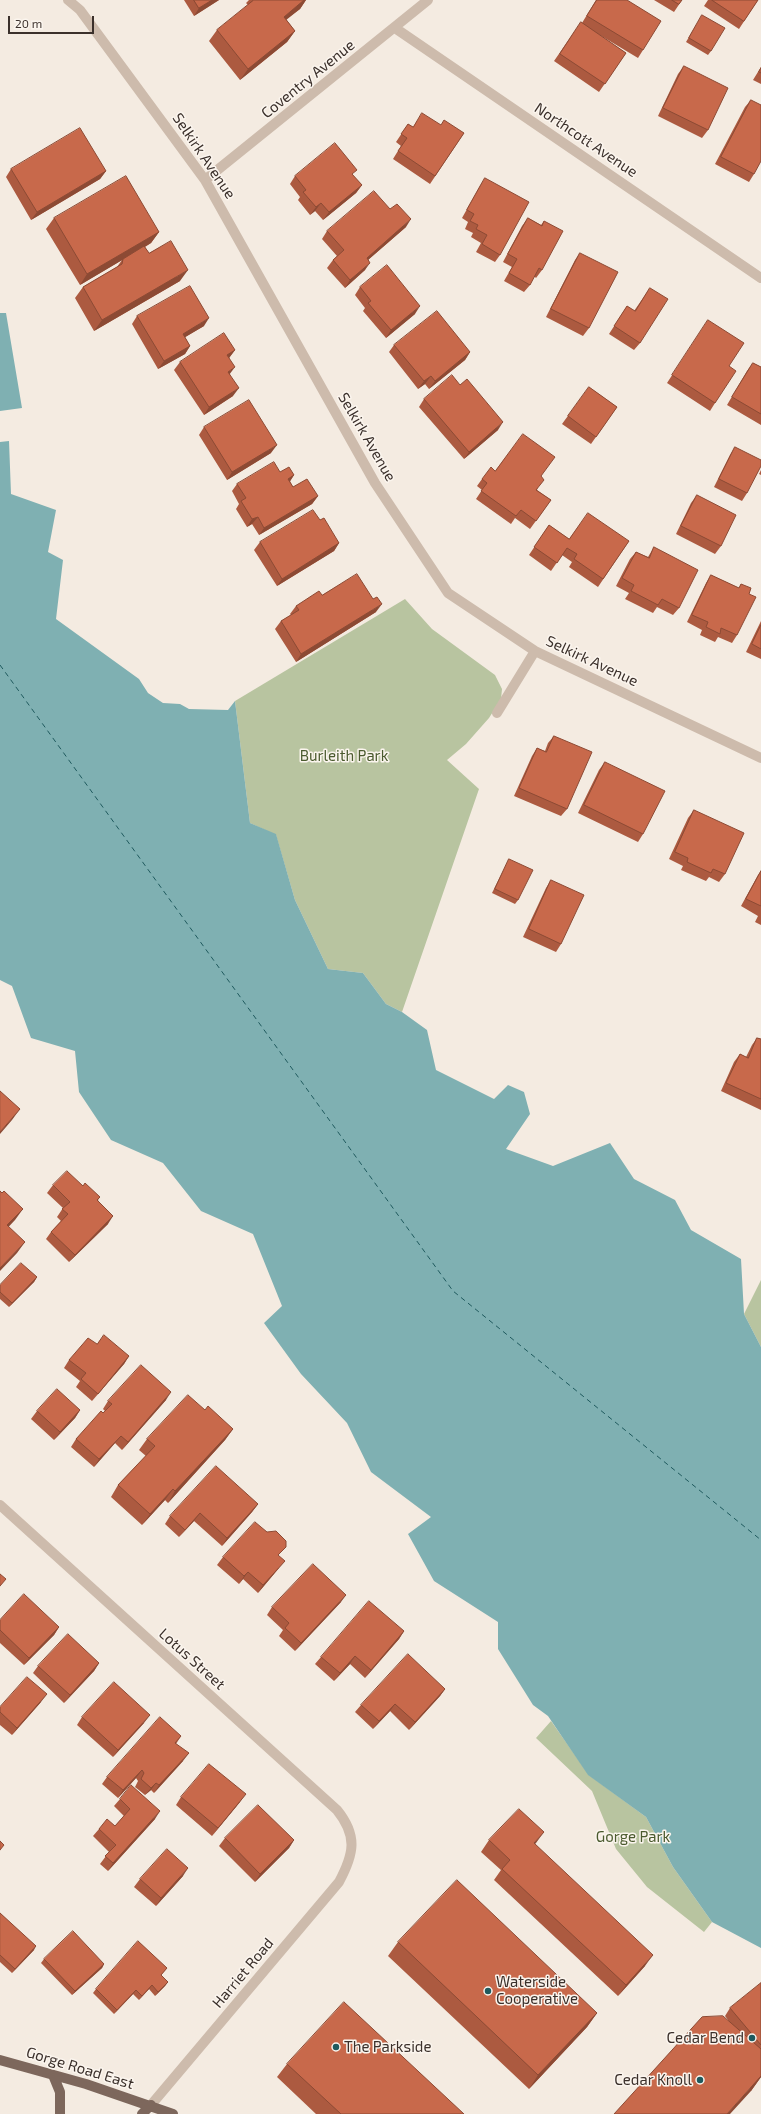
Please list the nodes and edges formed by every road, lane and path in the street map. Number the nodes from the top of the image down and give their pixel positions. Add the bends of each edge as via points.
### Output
1 (68, 0) edge
2 (428, 0) edge
3 (395, 28) junction
4 (205, 180) junction
5 (761, 278) edge
6 (535, 651) junction
7 (497, 713) dead end
8 (761, 758) edge
9 (0, 1505) edge
10 (352, 1843) joint
11 (0, 2060) edge
12 (53, 2075) junction
13 (151, 2105) junction
14 (60, 2114) edge
15 (142, 2114) edge
16 (173, 2114) edge

1 - 4 street, Selkirk Avenue via 80,10
2 - 3 street, Coventry Avenue
3 - 4 street, Coventry Avenue
3 - 5 street, Northcott Avenue
4 - 6 street, Selkirk Avenue via 375,482 448,593
6 - 7 street
6 - 8 street, Selkirk Avenue
9 - 10 street, Lotus Street via 337,1810 348,1824
10 - 13 street, Harriet Road via 350,1862 339,1882
11 - 12 main road, Gorge Road East
12 - 13 main road, Gorge Road East
12 - 14 main road via 60,2092
13 - 15 main road, Harriet Road
13 - 16 main road, Gorge Road East

